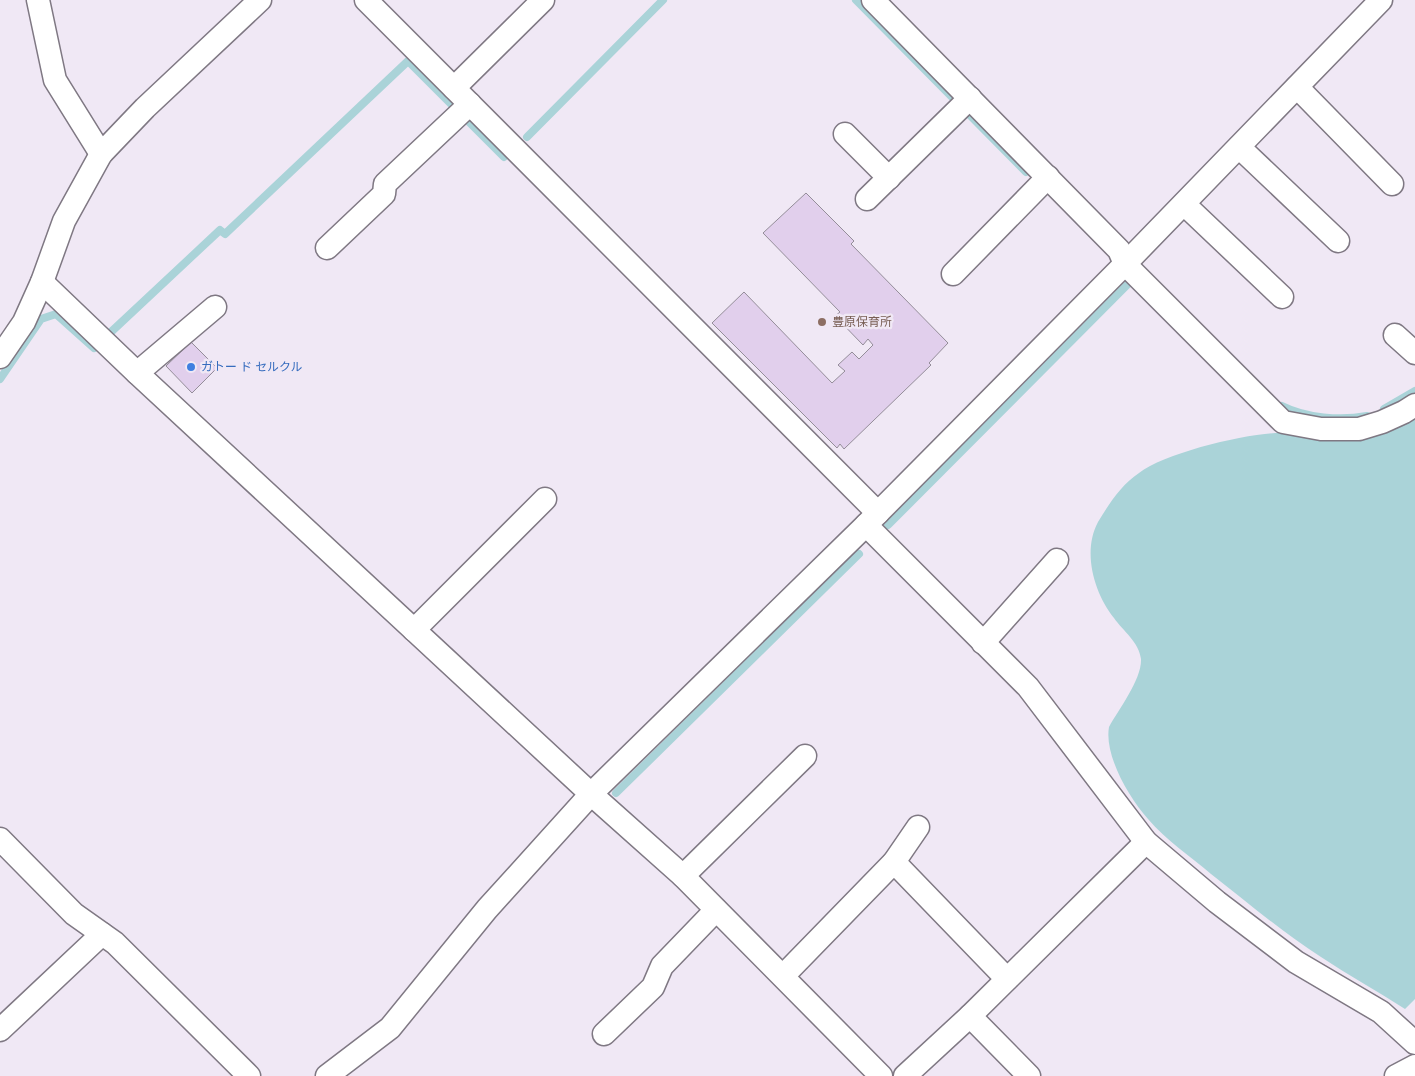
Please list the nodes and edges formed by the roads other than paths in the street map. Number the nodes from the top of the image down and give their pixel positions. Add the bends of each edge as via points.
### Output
1 (38, 0) edge
2 (260, 0) edge
3 (366, 0) edge
4 (543, 0) edge
5 (873, 0) edge
6 (1381, 0) edge
7 (1297, 87) junction
8 (454, 88) junction
9 (964, 104) junction
10 (464, 110) junction
11 (845, 134) dead end
12 (1239, 147) junction
13 (101, 154) junction
14 (1048, 177) junction
15 (889, 178) junction
16 (1392, 184) dead end
17 (867, 199) dead end
18 (1184, 204) junction
19 (1338, 241) dead end
20 (327, 248) dead end
21 (1125, 264) junction
22 (953, 274) dead end
23 (42, 282) junction
24 (1282, 297) dead end
25 (215, 307) dead end
26 (1395, 335) dead end
27 (1415, 353) edge
28 (0, 357) edge
29 (136, 373) junction
30 (1415, 405) edge
31 (545, 498) dead end
32 (872, 519) junction
33 (1057, 560) dead end
34 (414, 630) junction
35 (983, 643) junction
36 (806, 756) dead end
37 (591, 794) junction
38 (918, 827) dead end
39 (0, 839) edge
40 (1146, 842) junction
41 (894, 862) junction
42 (683, 876) junction
43 (716, 910) junction
44 (102, 934) junction
45 (783, 976) junction
46 (1007, 979) junction
47 (970, 1016) junction
48 (0, 1030) edge
49 (604, 1034) dead end
50 (1415, 1043) edge
51 (1415, 1066) edge
52 (248, 1076) edge
53 (327, 1076) edge
54 (881, 1076) edge
55 (905, 1076) edge
56 (1029, 1076) edge
57 (1396, 1076) edge

1 - 13 street via 55,80
2 - 13 street via 144,108
3 - 8 street
4 - 8 street
5 - 9 street
6 - 7 street
7 - 12 street
7 - 16 street
8 - 10 street
9 - 14 street
9 - 15 street
10 - 20 street via 385,184 384,194
10 - 32 street
11 - 15 street
12 - 18 street
12 - 19 street
13 - 23 street via 64,220
14 - 21 street via 1119,250
14 - 22 street
15 - 17 street
18 - 21 street
18 - 24 street
21 - 30 street via 1283,422 1321,429 1359,429 1382,422
21 - 32 street
23 - 28 street via 24,322
23 - 29 street
25 - 29 street
26 - 27 street
29 - 34 street
31 - 34 street
32 - 35 street
32 - 37 street
33 - 35 street
34 - 37 street
35 - 40 street via 1028,687
36 - 42 street
37 - 42 street
37 - 53 street via 487,909 390,1028
38 - 41 street
39 - 44 street via 74,914
40 - 46 street
40 - 50 street via 1296,962 1381,1012
41 - 45 street
41 - 46 street
42 - 43 street
43 - 45 street
43 - 49 street via 662,966 653,987
44 - 48 street
44 - 52 street via 115,943
45 - 54 street
46 - 47 street
47 - 55 street
47 - 56 street
51 - 57 street

